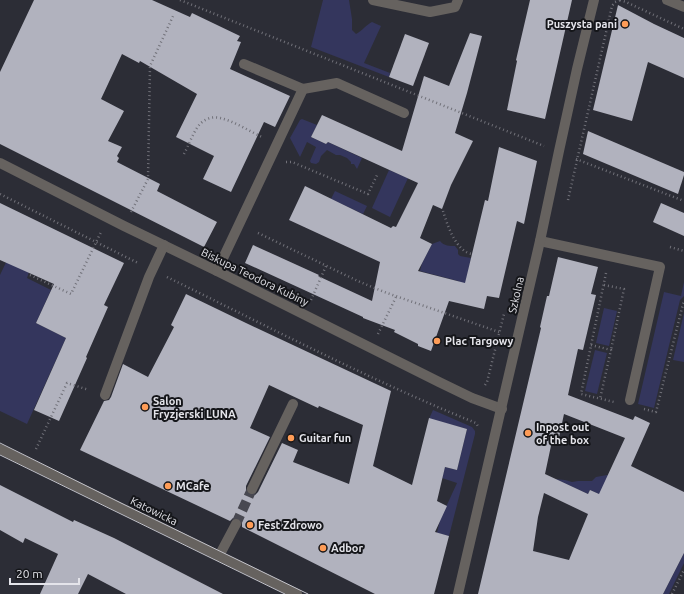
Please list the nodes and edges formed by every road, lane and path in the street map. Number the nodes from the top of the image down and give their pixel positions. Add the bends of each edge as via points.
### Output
1 (180, 0) edge
2 (373, 0) edge
3 (458, 0) edge
4 (594, 0) edge
5 (620, 0) edge
6 (667, 0) edge
7 (684, 7) edge
8 (174, 14) dead end
9 (684, 29) edge
10 (244, 64) dead end
11 (303, 89) junction
12 (404, 113) dead end
13 (277, 144) junction
14 (558, 152) junction
15 (184, 154) dead end
16 (577, 159) junction
17 (0, 163) edge
18 (263, 173) junction
19 (378, 173) dead end
20 (0, 194) edge
21 (684, 201) edge
22 (443, 211) dead end
23 (108, 218) junction
24 (124, 226) junction
25 (258, 233) dead end
26 (540, 241) junction
27 (96, 242) junction
28 (164, 245) junction
29 (670, 247) dead end
30 (684, 251) edge
31 (472, 254) dead end
32 (326, 266) junction
33 (152, 270) junction
34 (217, 271) junction
35 (606, 273) dead end
36 (30, 275) dead end
37 (604, 285) junction
38 (396, 297) junction
39 (684, 302) edge
40 (309, 304) dead end
41 (499, 332) dead end
42 (376, 338) dead end
43 (591, 345) junction
44 (611, 350) junction
45 (105, 395) joint
46 (600, 399) junction
47 (630, 400) dead end
48 (614, 402) dead end
49 (293, 404) dead end
50 (502, 409) junction
51 (642, 409) dead end
52 (479, 431) dead end
53 (0, 450) edge
54 (29, 464) junction
55 (252, 489) tunnel mouth
56 (236, 524) tunnel mouth
57 (219, 556) junction
58 (684, 570) edge
59 (297, 594) edge
60 (458, 594) edge
61 (672, 594) edge

1 - 14 path
2 - 3 street via 430,12 455,7
4 - 14 street, Szkolna
5 - 9 path
5 - 16 path via 612,6
6 - 7 street
8 - 24 path via 150,66 148,180
10 - 11 street
11 - 12 street via 337,83
11 - 13 street
13 - 15 path via 233,123 212,118 200,124
13 - 18 street
14 - 16 path
14 - 26 street, Szkolna
16 - 21 path
17 - 23 street, Biskupa Teodora Kubiny
18 - 19 path via 282,163 292,162 368,194
18 - 34 street
20 - 27 path
22 - 31 path via 455,241 468,254
23 - 24 street, Biskupa Teodora Kubiny
23 - 27 path
24 - 28 street, Biskupa Teodora Kubiny
25 - 32 path
26 - 47 street via 660,267
26 - 50 street, Szkolna
27 - 33 path
27 - 36 path via 71,294
28 - 33 street
28 - 34 street, Biskupa Teodora Kubiny
29 - 30 path
32 - 38 path
32 - 40 path
33 - 45 street
33 - 52 path via 390,386 476,423
34 - 50 street, Biskupa Teodora Kubiny via 472,398
35 - 37 path
37 - 43 path
37 - 44 path via 624,289
38 - 41 path
38 - 42 path
39 - 51 path via 656,412
43 - 44 path
43 - 46 path via 581,394
44 - 46 path
45 - 54 path via 67,383
46 - 48 path
49 - 55 street
50 - 60 street, Szkolna
53 - 54 street, Katowicka
54 - 57 street, Katowicka
56 - 57 street
57 - 59 street, Katowicka
58 - 61 path

